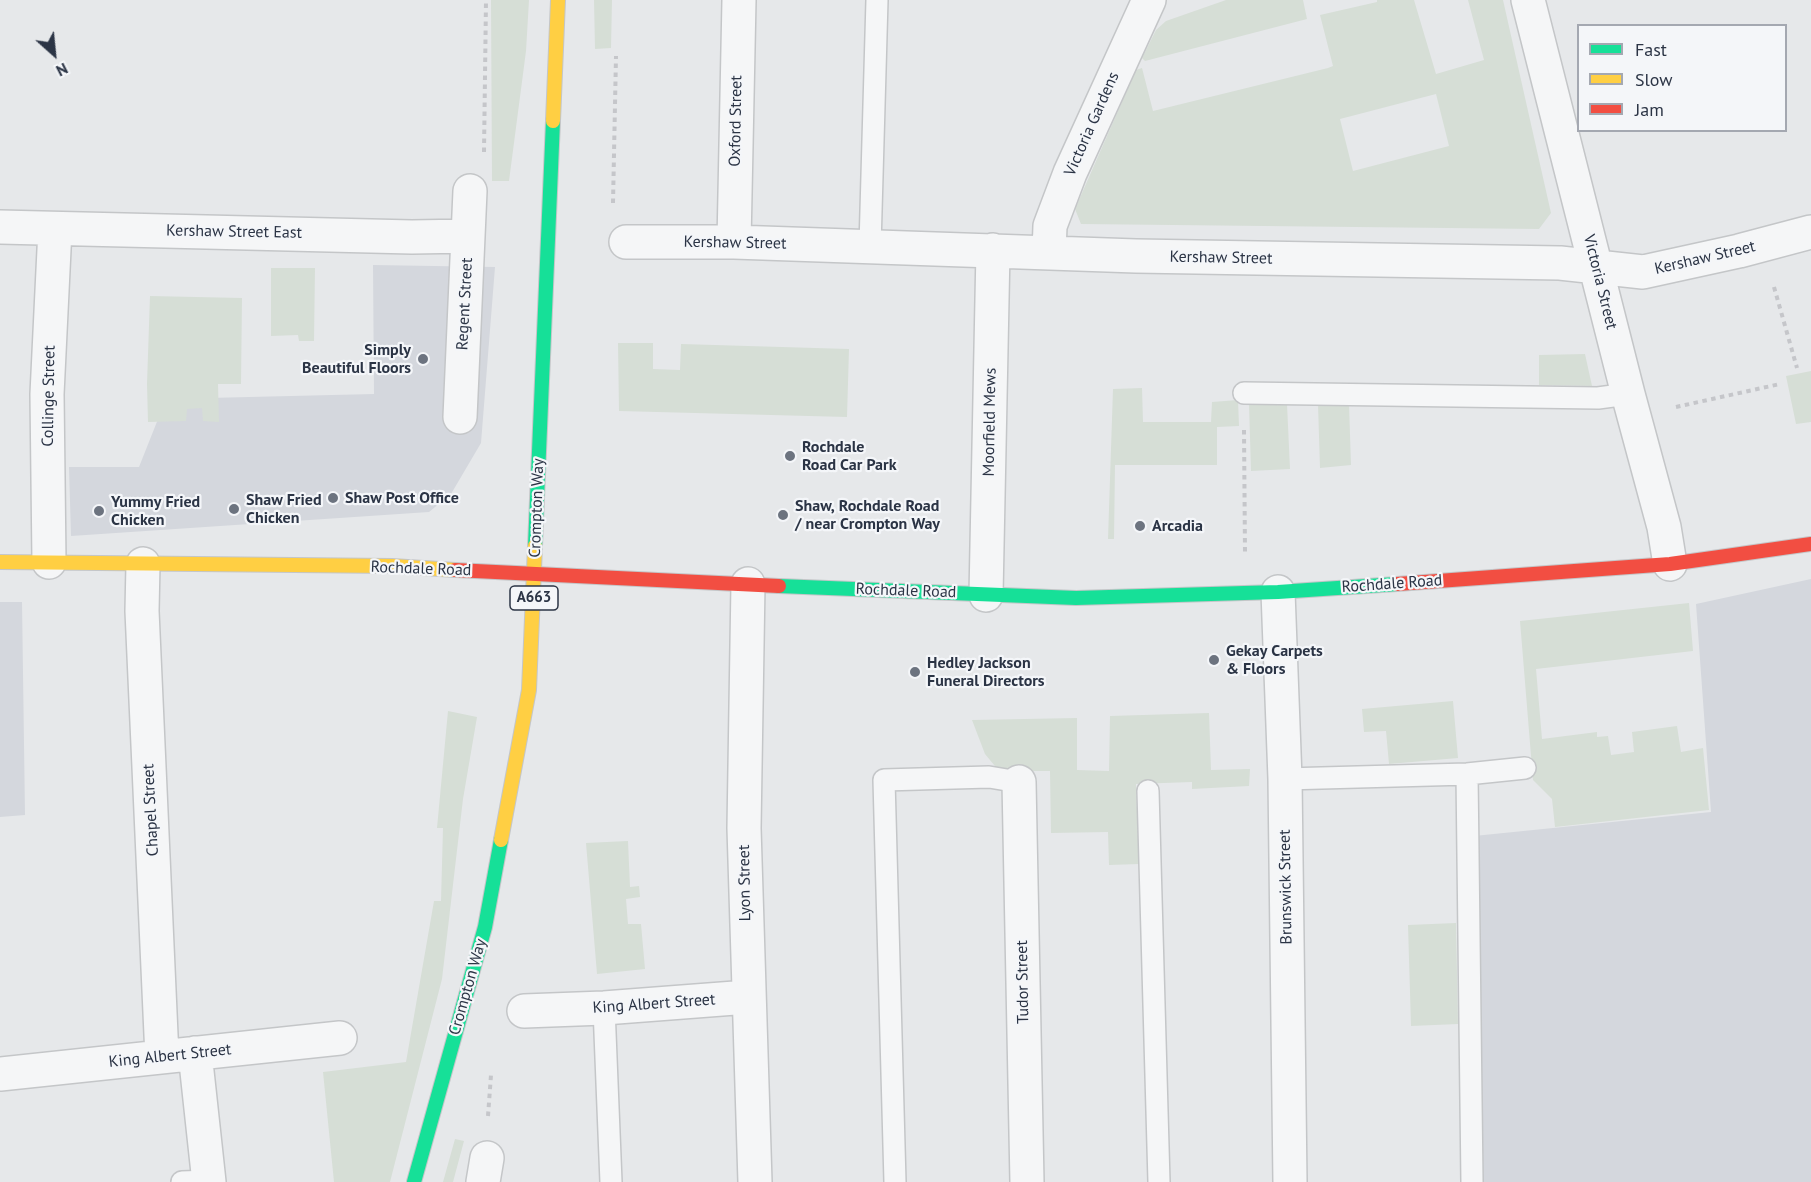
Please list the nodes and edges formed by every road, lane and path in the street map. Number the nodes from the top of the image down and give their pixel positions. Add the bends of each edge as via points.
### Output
1 (486, 0) edge
2 (558, 0) edge
3 (739, 0) edge
4 (877, 0) edge
5 (1149, 0) edge
6 (1528, 0) edge
7 (616, 56) dead end
8 (484, 162) dead end
9 (470, 190) dead end
10 (613, 204) dead end
11 (0, 227) edge
12 (55, 229) junction
13 (1811, 232) edge
14 (468, 236) junction
15 (626, 242) dead end
16 (734, 242) junction
17 (870, 246) junction
18 (993, 250) junction
19 (1049, 252) junction
20 (1596, 268) junction
21 (1772, 280) dead end
22 (1797, 368) dead end
23 (1780, 384) dead end
24 (1244, 393) joint
25 (1628, 394) junction
26 (1667, 409) dead end
27 (460, 417) dead end
28 (1811, 544) edge
29 (1245, 554) dead end
30 (0, 562) edge
31 (49, 562) junction
32 (143, 564) junction
33 (1670, 564) junction
34 (535, 575) junction
35 (747, 584) junction
36 (1278, 592) junction
37 (986, 594) junction
38 (1525, 768) dead end
39 (1467, 774) junction
40 (1285, 779) junction
41 (1019, 782) joint
42 (1148, 791) dead end
43 (748, 998) junction
44 (604, 1008) junction
45 (524, 1011) dead end
46 (340, 1038) dead end
47 (195, 1053) junction
48 (162, 1056) junction
49 (491, 1067) dead end
50 (0, 1074) edge
51 (486, 1155) edge
52 (200, 1182) edge
53 (414, 1182) edge
54 (611, 1182) edge
55 (755, 1182) edge
56 (895, 1182) edge
57 (1028, 1182) edge
58 (1160, 1182) edge
59 (1290, 1182) edge
60 (1472, 1182) edge

1 - 8 path
2 - 34 main road, Crompton Way / A663
3 - 16 street, Oxford Street
4 - 17 lane
5 - 19 street, Victoria Gardens via 1070,173 1050,226
6 - 20 street, Victoria Street
7 - 10 path
9 - 14 street, Regent Street
11 - 12 street, Kershaw Street East
12 - 14 street, Kershaw Street East
12 - 31 street, Collinge Street via 47,394
13 - 20 street, Kershaw Street via 1643,272
14 - 27 street, Regent Street
15 - 16 street, Kershaw Street
16 - 17 street, Kershaw Street
17 - 18 street, Kershaw Street
18 - 19 street, Kershaw Street
18 - 37 street, Moorfield Mews
19 - 20 street, Kershaw Street via 1560,263
20 - 25 street, Victoria Street
21 - 22 path
23 - 26 path
24 - 25 lane via 1598,398
24 - 29 path
25 - 33 street, Victoria Street via 1664,527
28 - 33 main road, Rochdale Road
30 - 31 main road, Rochdale Road
31 - 32 main road, Rochdale Road
32 - 34 main road, Rochdale Road via 392,566
32 - 48 street, Chapel Street
33 - 36 main road, Rochdale Road
34 - 35 main road, Rochdale Road
34 - 53 main road, Crompton Way / A663 via 529,690 485,927
35 - 37 main road, Rochdale Road
35 - 43 street, Lyon Street via 744,828
36 - 37 main road, Rochdale Road via 1076,598
36 - 40 street, Brunswick Street
38 - 39 lane
39 - 40 lane
39 - 60 lane
40 - 59 street, Brunswick Street
41 - 56 lane via 989,777 884,780
41 - 57 street, Tudor Street
42 - 58 lane
43 - 44 street, King Albert Street
43 - 55 street, Lyon Street
44 - 45 street, King Albert Street
44 - 54 lane
46 - 47 street, King Albert Street
47 - 48 street, King Albert Street
47 - 52 street
48 - 50 street, King Albert Street
49 - 51 path

